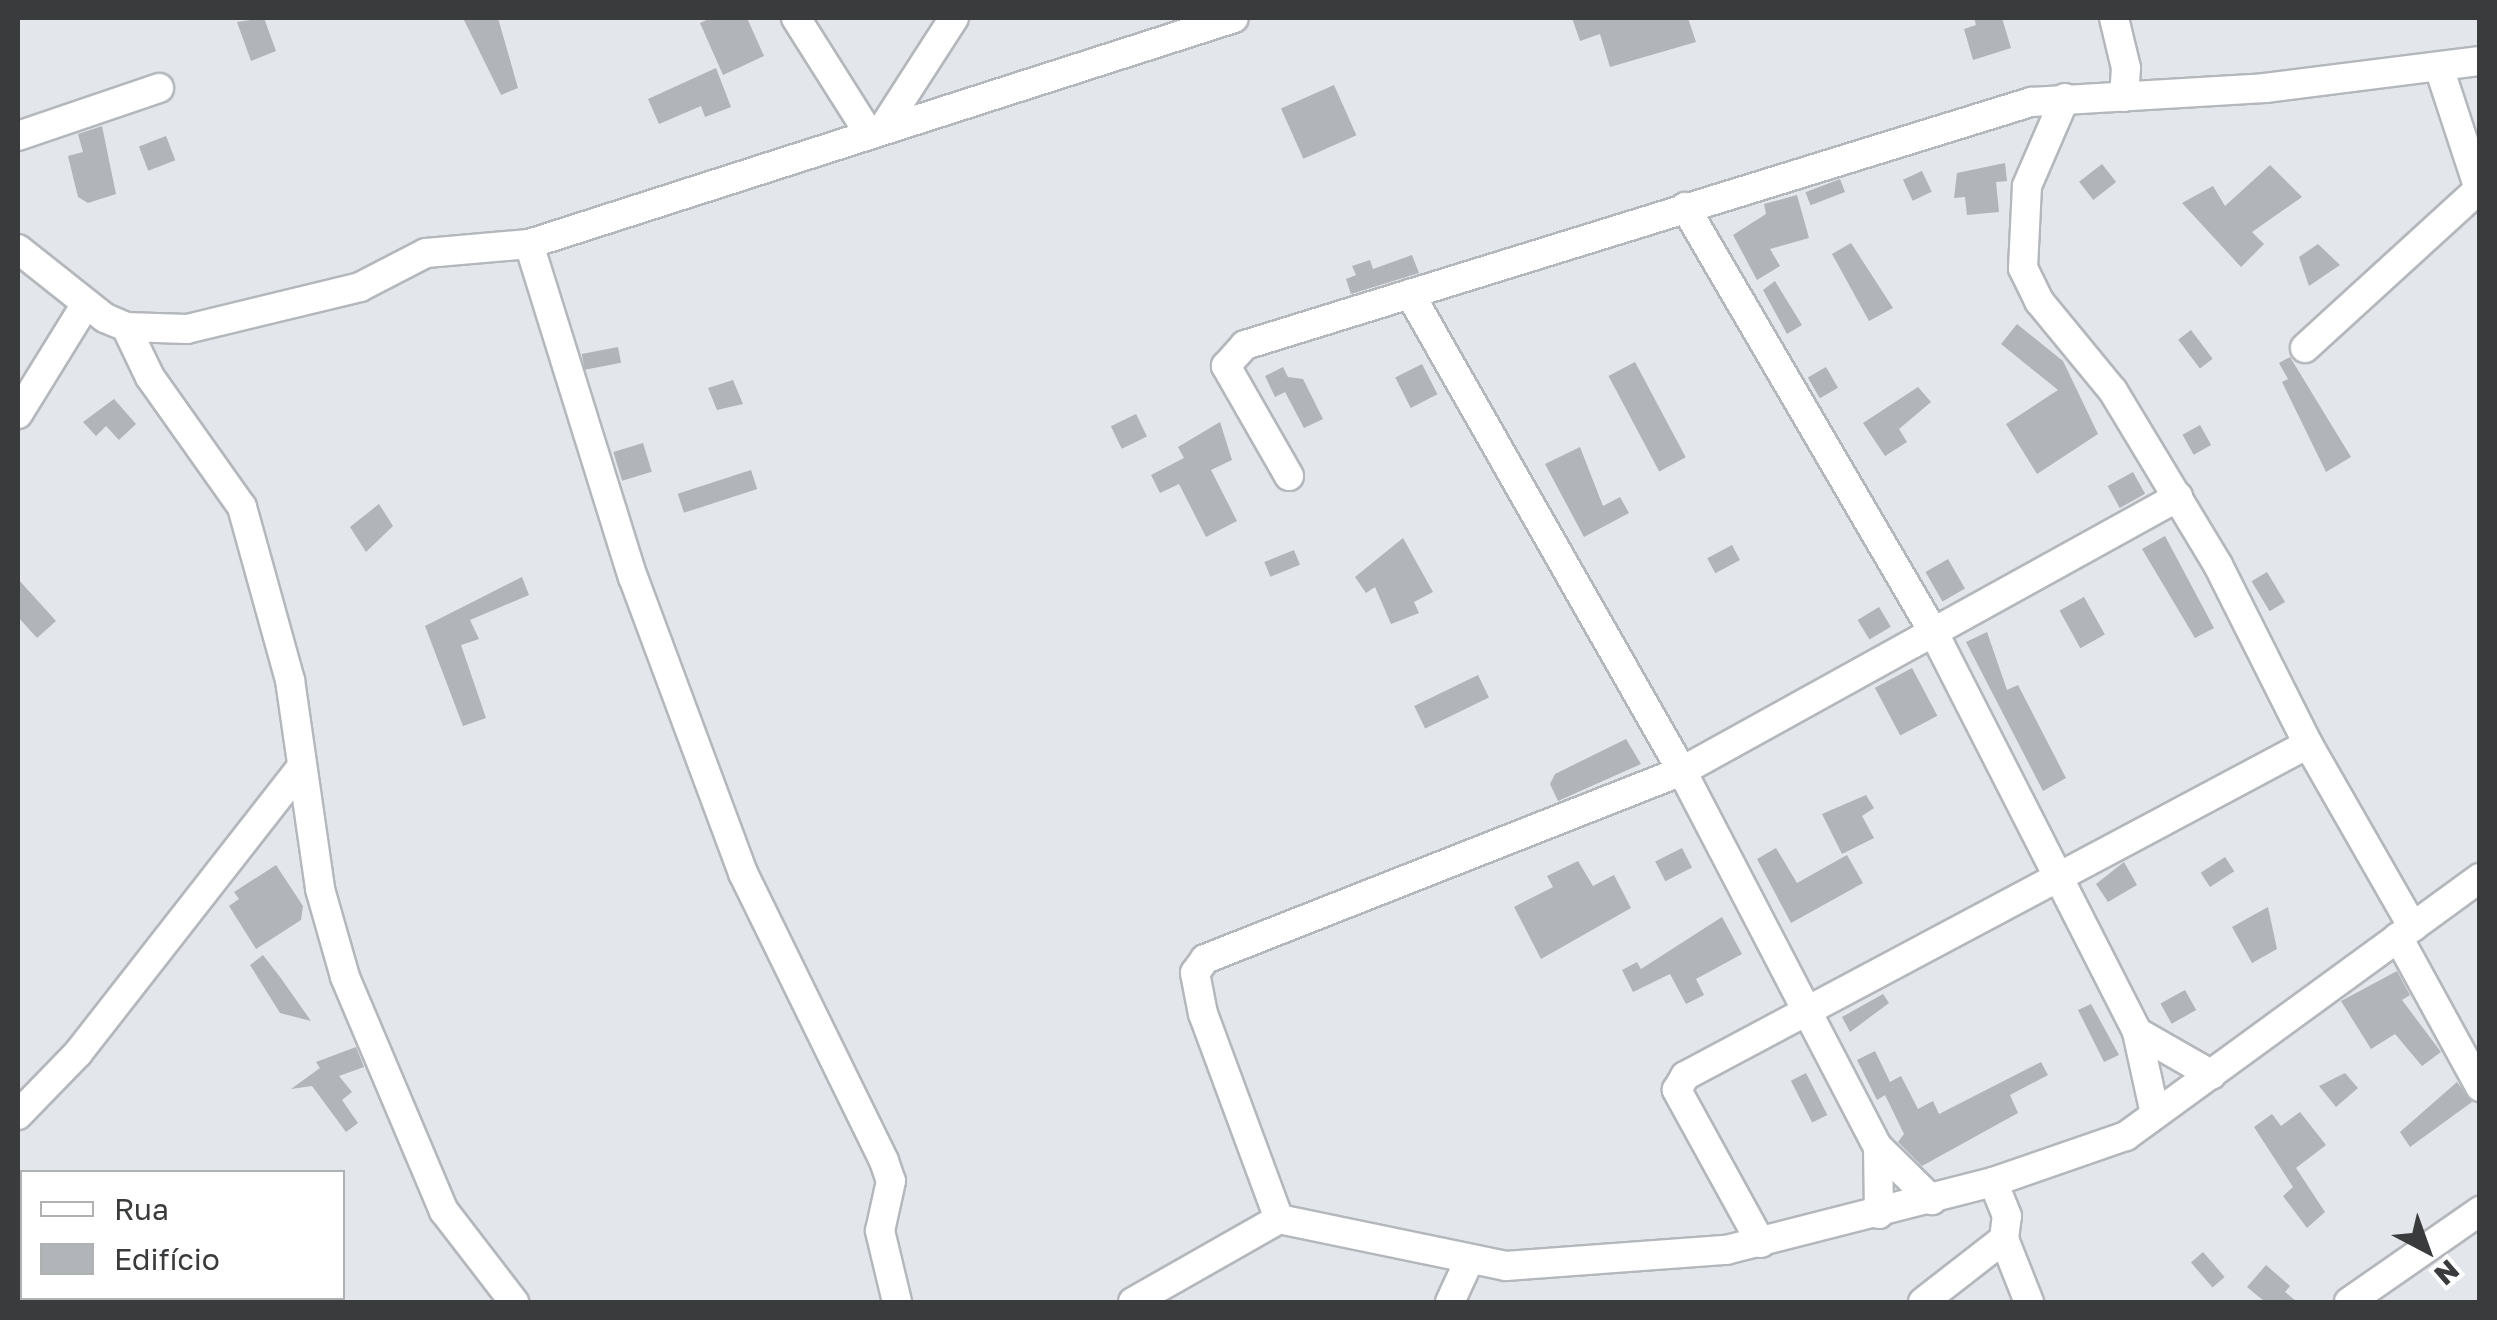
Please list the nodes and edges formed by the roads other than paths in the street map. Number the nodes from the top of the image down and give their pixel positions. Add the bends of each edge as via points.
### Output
1 (796, 18) edge
2 (954, 18) edge
3 (1234, 18) edge
4 (2114, 18) edge
5 (2480, 60) edge
6 (2439, 66) junction
7 (159, 88) dead end
8 (2124, 97) junction
9 (2066, 98) junction
10 (876, 130) junction
11 (18, 136) edge
12 (2479, 189) edge
13 (1685, 207) junction
14 (530, 244) junction
15 (18, 249) edge
16 (1410, 294) junction
17 (84, 307) junction
18 (126, 328) junction
19 (2305, 348) dead end
20 (18, 414) edge
21 (1288, 476) dead end
22 (2178, 497) junction
23 (1934, 633) junction
24 (2308, 744) junction
25 (300, 769) junction
26 (1682, 771) junction
27 (2054, 876) junction
28 (2480, 878) edge
29 (2406, 932) junction
30 (1805, 1006) junction
31 (2137, 1032) junction
32 (2212, 1075) junction
33 (2480, 1088) edge
34 (2155, 1114) junction
35 (18, 1115) edge
36 (1878, 1147) junction
37 (1993, 1182) junction
38 (1932, 1200) junction
39 (2480, 1211) edge
40 (1879, 1214) junction
41 (1278, 1220) junction
42 (2004, 1239) junction
43 (1760, 1243) junction
44 (1468, 1264) junction
45 (514, 1302) edge
46 (897, 1302) edge
47 (1133, 1302) edge
48 (1450, 1302) edge
49 (1923, 1302) edge
50 (2029, 1302) edge
51 (2349, 1302) edge

1 - 10 street
2 - 10 street
3 - 10 street
4 - 8 street
5 - 6 street
6 - 8 street
6 - 12 street
7 - 11 street
8 - 9 street
9 - 13 street
9 - 22 street via 2027,186 2024,268 2039,301 2113,390
10 - 14 street
12 - 19 street
13 - 16 street
13 - 23 street
14 - 18 street via 426,254 360,287 187,329
14 - 46 street via 634,578 743,873 884,1161 891,1182 880,1231
15 - 17 street
16 - 21 street via 1245,345 1229,357 1226,366
16 - 26 street
17 - 18 street
17 - 20 street
18 - 25 street via 242,507 290,680
22 - 23 street
22 - 24 street
23 - 26 street
23 - 27 street
24 - 27 street
24 - 29 street
25 - 35 street via 78,1053
25 - 45 street via 346,976 444,1210
26 - 30 street
26 - 41 street via 1205,959 1195,973 1203,1014
27 - 30 street
27 - 31 street
28 - 29 street
29 - 32 street
29 - 33 street
30 - 36 street
30 - 43 street via 1678,1082
31 - 32 street
31 - 34 street
32 - 34 street
34 - 37 street via 2126,1136
36 - 38 street
36 - 40 street
37 - 38 street
37 - 42 street via 2006,1216
38 - 40 street
39 - 51 street
40 - 43 street
41 - 44 street
41 - 47 street
42 - 49 street
42 - 50 street
43 - 44 street
44 - 48 street

